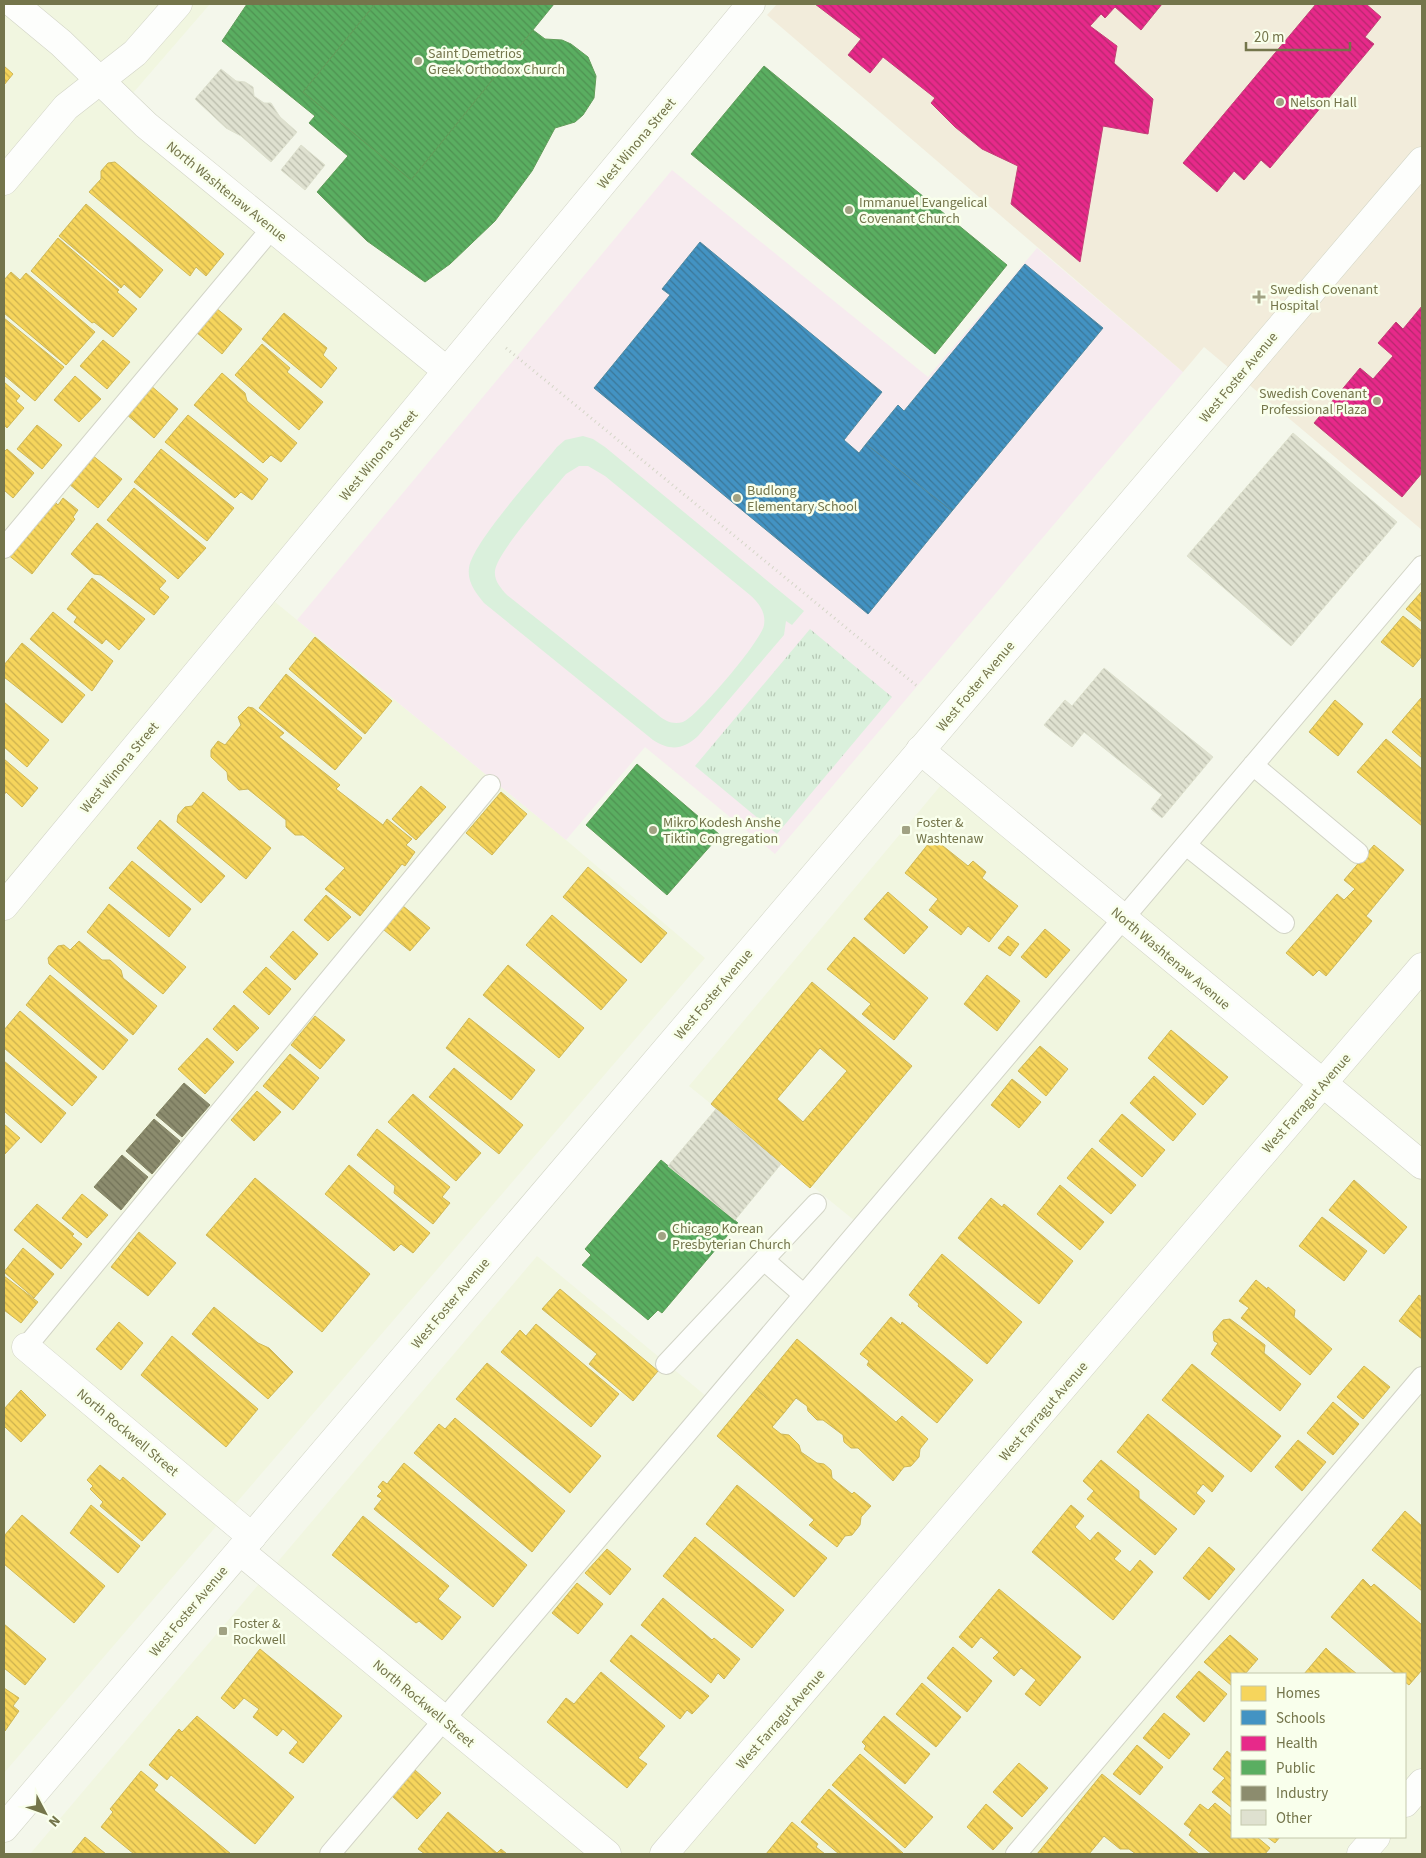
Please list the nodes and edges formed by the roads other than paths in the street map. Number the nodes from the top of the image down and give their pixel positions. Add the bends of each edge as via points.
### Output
1 (14, 4) edge
2 (178, 4) edge
3 (751, 4) edge
4 (100, 83) junction
5 (1422, 161) edge
6 (4, 181) edge
7 (272, 228) junction
8 (447, 371) junction
9 (4, 548) edge
10 (1422, 566) edge
11 (920, 750) junction
12 (1253, 766) junction
13 (490, 785) dead end
14 (1186, 845) junction
15 (1358, 854) dead end
16 (4, 906) edge
17 (1124, 918) junction
18 (1284, 923) dead end
19 (1422, 967) edge
20 (1323, 1084) junction
21 (1422, 1166) edge
22 (816, 1204) dead end
23 (764, 1260) junction
24 (804, 1295) junction
25 (26, 1347) joint
26 (666, 1364) dead end
27 (1422, 1377) edge
28 (246, 1544) junction
29 (444, 1719) junction
30 (1422, 1783) edge
31 (1406, 1803) edge
32 (4, 1828) edge
33 (1375, 1838) edge
34 (330, 1854) edge
35 (608, 1854) edge
36 (664, 1854) edge
37 (1016, 1854) edge
38 (1361, 1854) edge

1 - 4 street, North Washtenaw Avenue via 61,43
2 - 4 street via 136,53
3 - 8 street, West Winona Street
4 - 6 street via 66,107
4 - 7 street, North Washtenaw Avenue
5 - 11 street, West Foster Avenue
7 - 8 street, North Washtenaw Avenue
7 - 9 lane
8 - 16 street, West Winona Street
10 - 12 lane
11 - 17 street, North Washtenaw Avenue
11 - 28 street, West Foster Avenue
12 - 14 lane
12 - 15 lane
13 - 25 lane
14 - 17 lane
14 - 18 lane
17 - 20 street, North Washtenaw Avenue
17 - 24 lane
19 - 20 street, West Farragut Avenue
20 - 21 street, North Washtenaw Avenue
20 - 36 street, West Farragut Avenue
22 - 23 lane
23 - 24 lane
23 - 26 lane
24 - 29 lane
25 - 28 street, North Rockwell Street
27 - 37 lane
28 - 29 street, North Rockwell Street
28 - 32 street, West Foster Avenue
29 - 34 lane
29 - 35 street, North Rockwell Street
30 - 31 street
33 - 38 street

